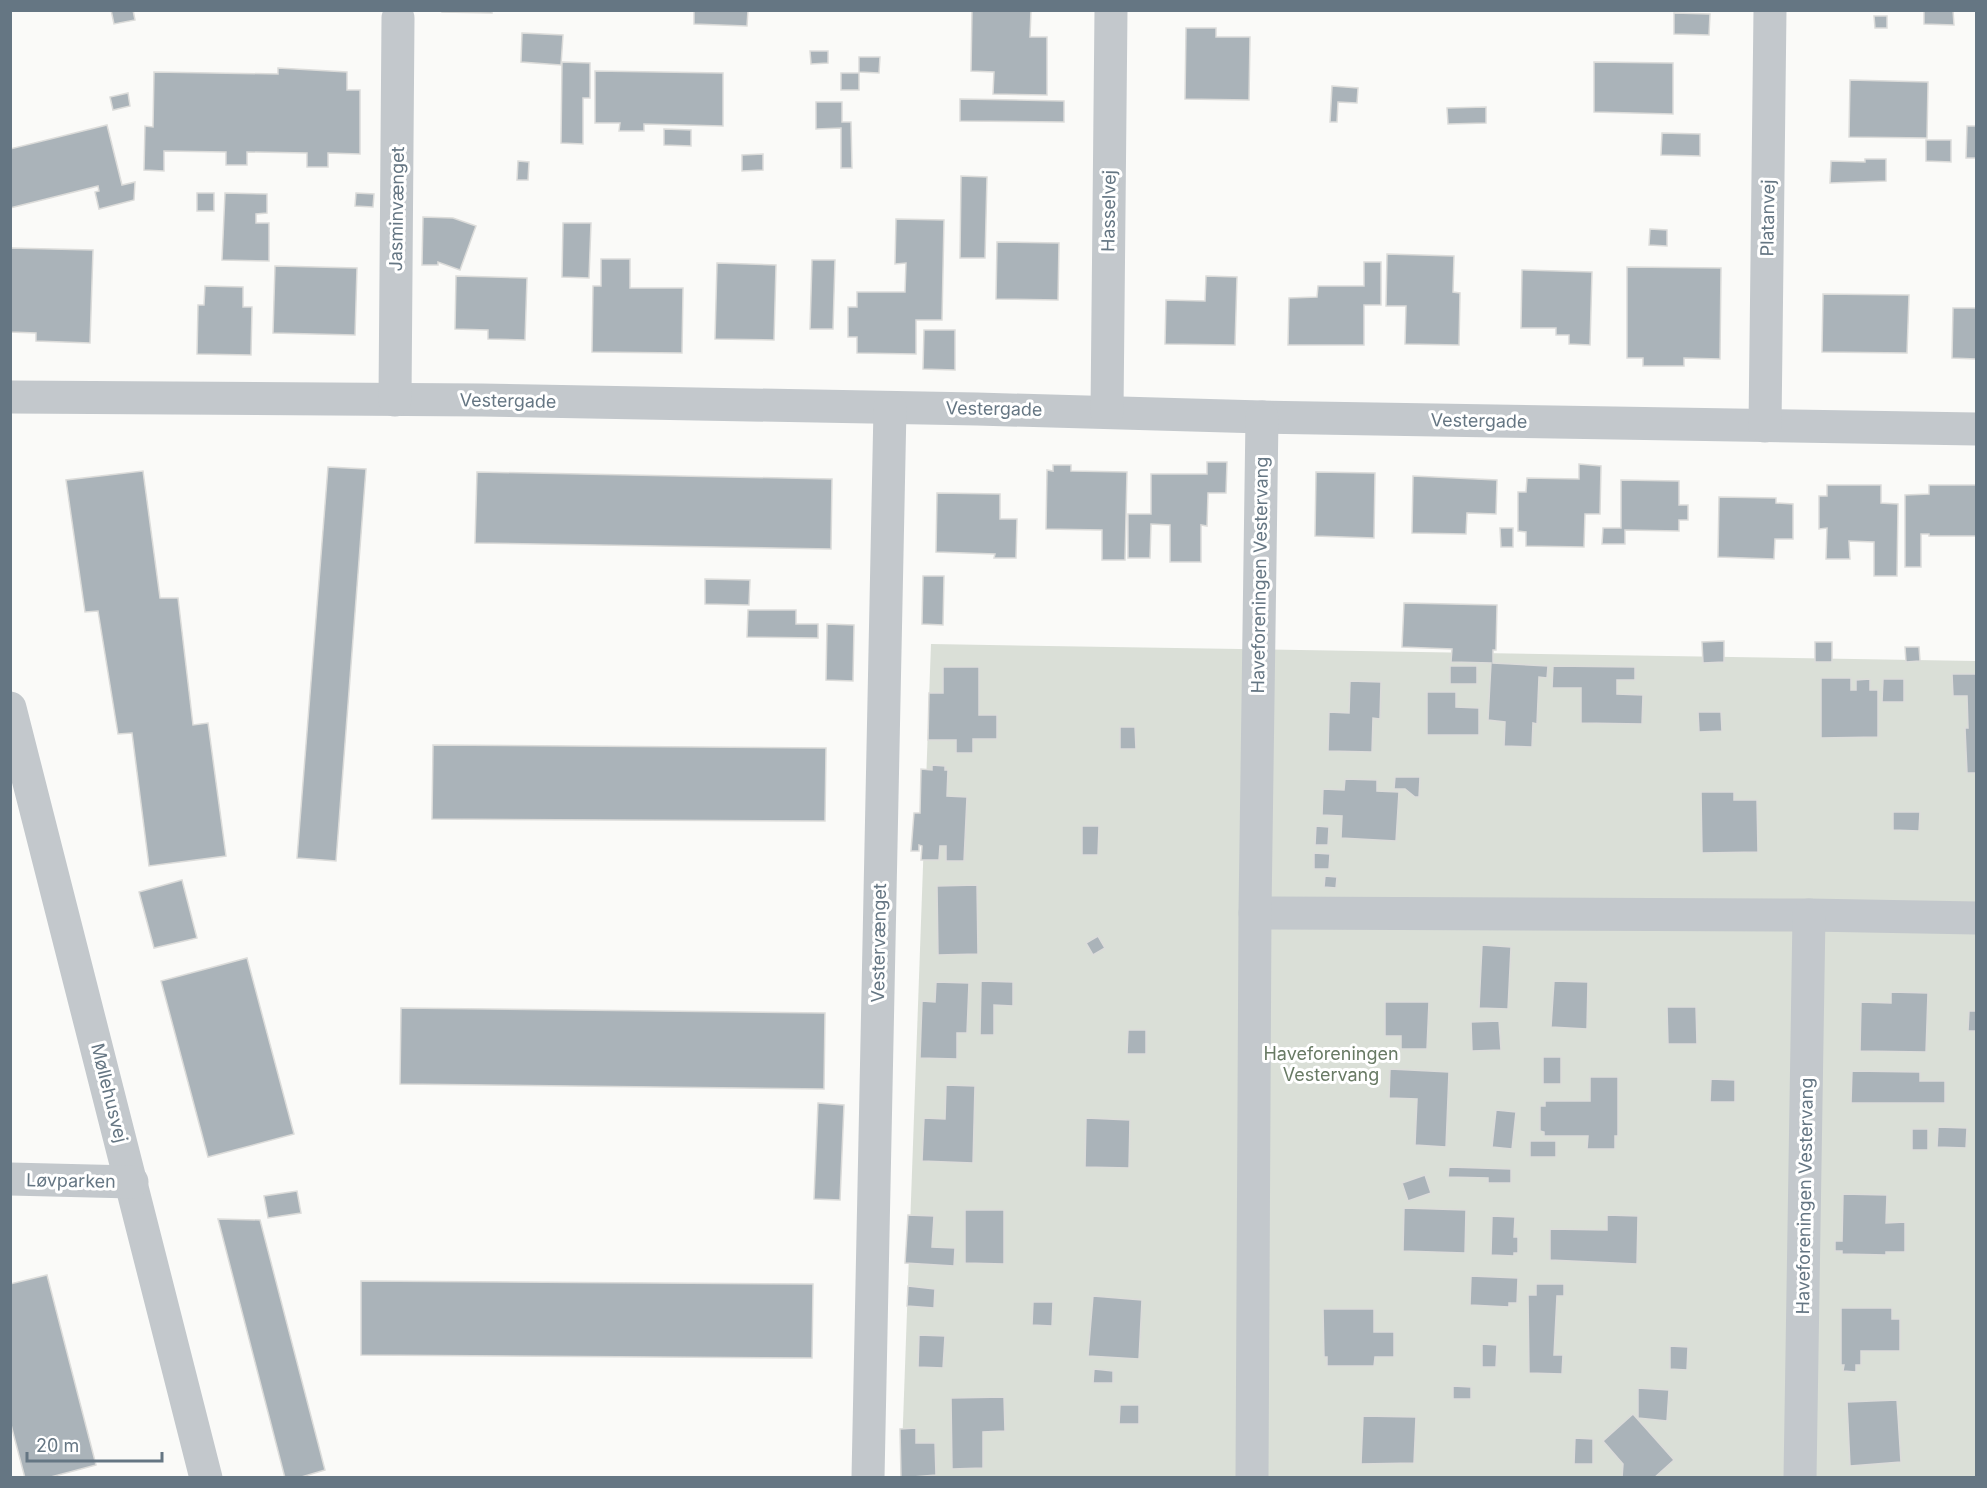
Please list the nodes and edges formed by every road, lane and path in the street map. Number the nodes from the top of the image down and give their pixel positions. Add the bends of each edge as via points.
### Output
1 (1111, 10) edge
2 (1770, 10) edge
3 (398, 18) dead end
4 (10, 397) edge
5 (395, 400) junction
6 (890, 408) junction
7 (1107, 412) junction
8 (1262, 417) junction
9 (1766, 426) junction
10 (1977, 429) edge
11 (10, 708) edge
12 (1255, 914) junction
13 (1809, 915) junction
14 (1977, 918) edge
15 (10, 1179) edge
16 (132, 1182) junction
17 (206, 1478) edge
18 (868, 1478) edge
19 (1252, 1478) edge
20 (1800, 1478) edge

1 - 7 street, Hasselvej
2 - 9 street, Platanvej
3 - 5 street, Jasminvænget
4 - 5 street, Vestergade
5 - 6 street, Vestergade
6 - 7 street, Vestergade
6 - 18 street, Vestervænget
7 - 8 street, Vestergade
8 - 9 street, Vestergade
8 - 12 street, Haveforeningen Vestervang
9 - 10 street, Vestergade
11 - 16 street, Møllehusvej
12 - 13 street
12 - 19 street, Haveforeningen Vestervang
13 - 14 street
13 - 20 street, Haveforeningen Vestervang
15 - 16 street, Løvparken
16 - 17 street, Møllehusvej

